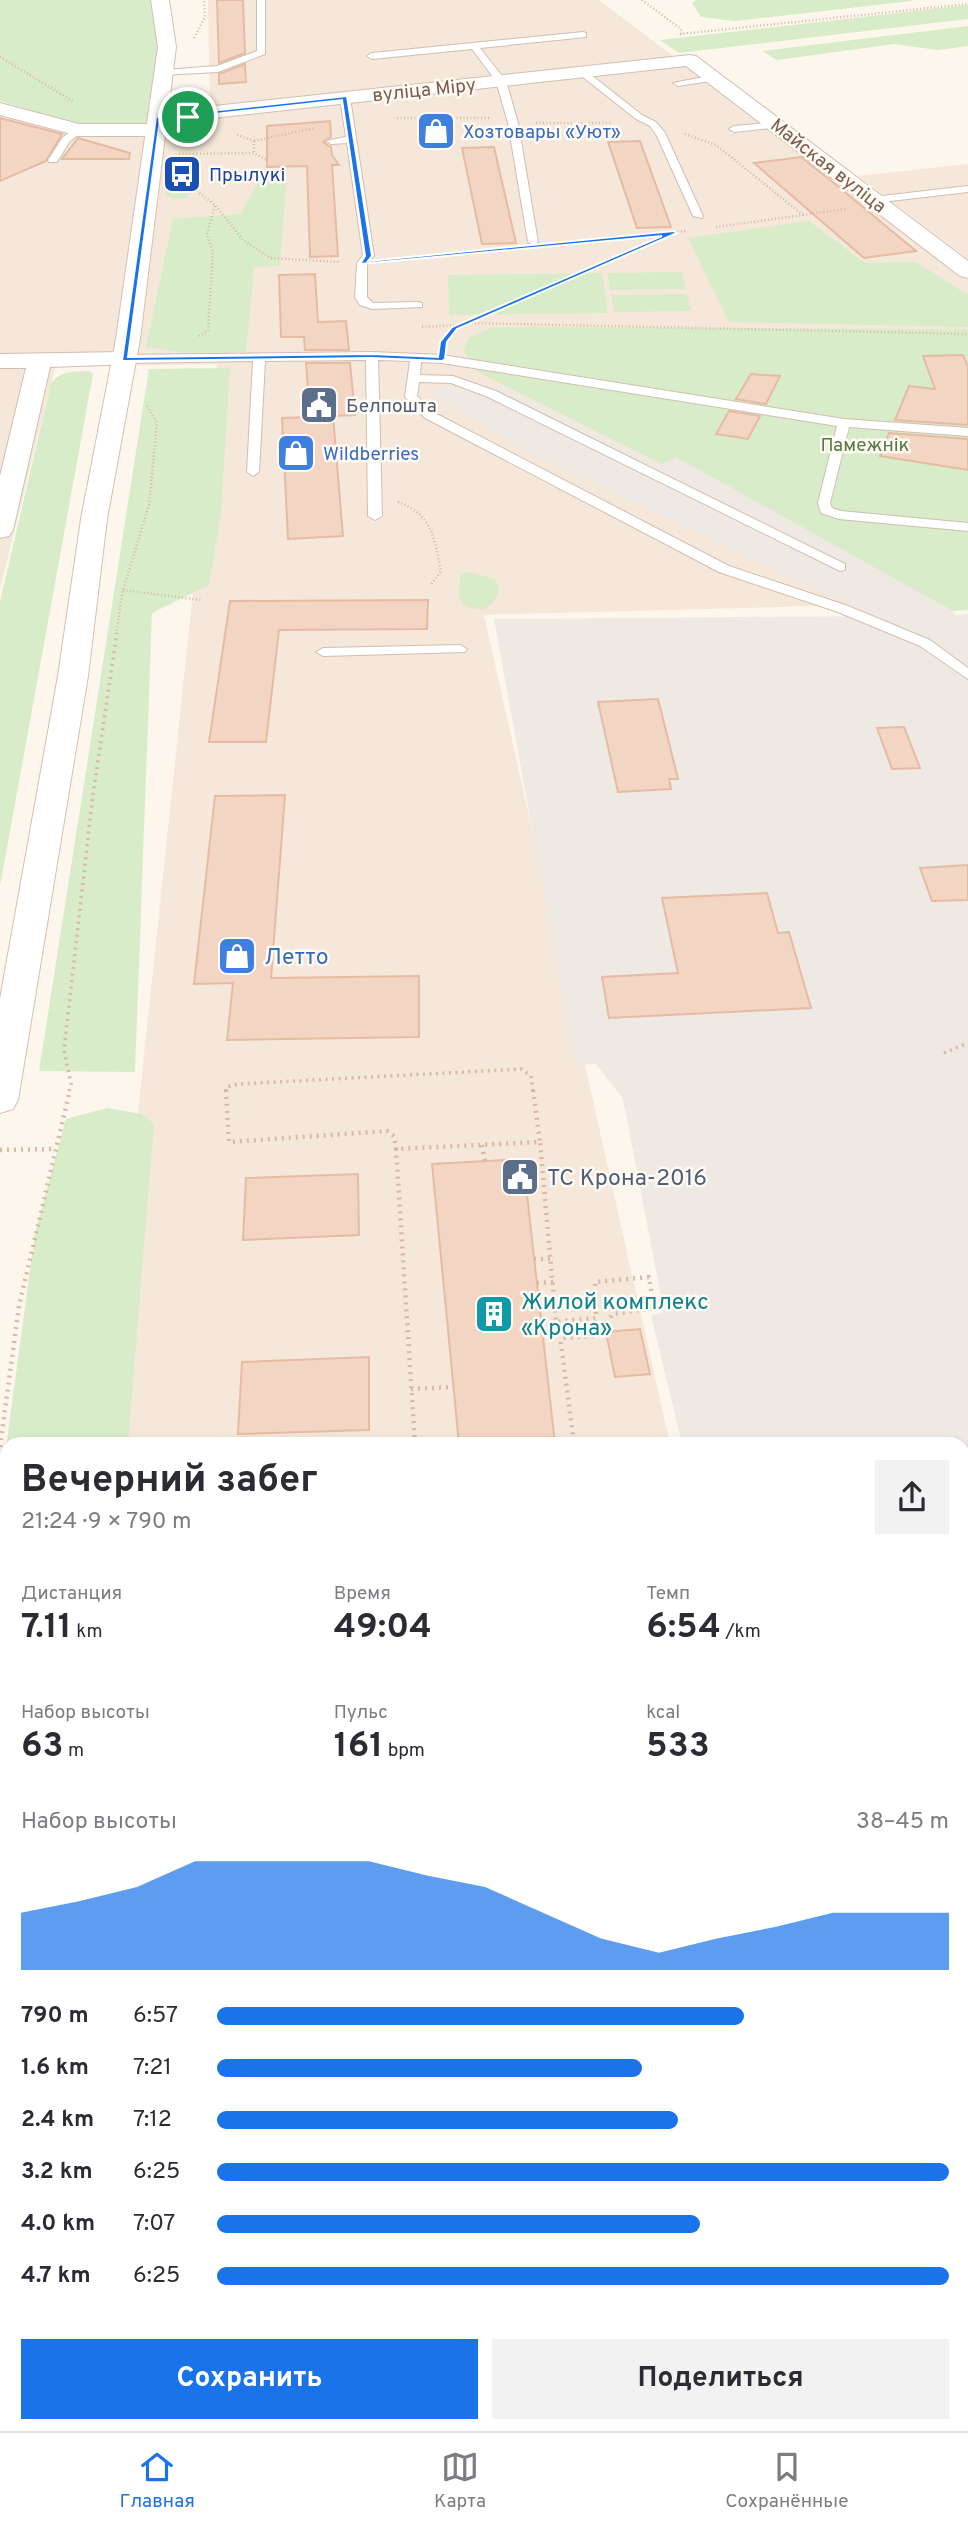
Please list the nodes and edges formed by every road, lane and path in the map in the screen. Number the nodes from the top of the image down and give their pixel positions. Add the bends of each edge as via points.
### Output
1 (160, 0) edge
2 (261, 0) edge
3 (642, 0) edge
4 (968, 4) edge
5 (680, 34) junction
6 (583, 35) dead end
7 (474, 46) junction
8 (372, 56) dead end
9 (0, 57) edge
10 (690, 60) junction
11 (582, 72) junction
12 (164, 73) junction
13 (714, 78) junction
14 (501, 80) junction
15 (678, 83) dead end
16 (345, 98) junction
17 (0, 109) edge
18 (157, 124) junction
19 (778, 125) junction
20 (734, 129) dead end
21 (79, 130) junction
22 (115, 130) junction
23 (352, 139) junction
24 (331, 141) dead end
25 (152, 156) junction
26 (53, 160) dead end
27 (267, 160) dead end
28 (180, 167) dead end
29 (968, 189) edge
30 (876, 202) junction
31 (215, 205) junction
32 (698, 215) dead end
33 (713, 228) dead end
34 (687, 231) dead end
35 (674, 233) junction
36 (534, 242) dead end
37 (549, 245) dead end
38 (523, 247) dead end
39 (362, 263) junction
40 (968, 271) edge
41 (418, 305) dead end
42 (462, 324) junction
43 (968, 334) edge
44 (444, 342) joint
45 (372, 356) junction
46 (259, 357) junction
47 (416, 357) junction
48 (124, 359) junction
49 (177, 359) junction
50 (442, 359) junction
51 (40, 360) junction
52 (0, 361) edge
53 (413, 378) junction
54 (844, 423) junction
55 (968, 432) edge
56 (253, 472) dead end
57 (5, 491) edge
58 (375, 497) junction
59 (375, 516) dead end
60 (968, 527) edge
61 (0, 530) edge
62 (840, 566) dead end
63 (429, 586) dead end
64 (123, 590) junction
65 (201, 600) dead end
66 (460, 649) dead end
67 (323, 652) dead end
68 (968, 675) edge
69 (968, 1043) edge
70 (944, 1054) dead end
71 (0, 1100) edge
72 (540, 1142) junction
73 (482, 1145) junction
74 (54, 1149) junction
75 (396, 1149) junction
76 (0, 1150) edge
77 (485, 1161) dead end
78 (534, 1259) dead end
79 (551, 1259) junction
80 (553, 1282) junction
81 (537, 1283) dead end
82 (454, 1387) dead end
83 (411, 1389) junction
84 (1, 1437) edge
85 (414, 1437) edge
86 (573, 1437) edge

1 - 12 street via 167,47
2 - 12 lane via 262,52 218,69
3 - 5 path via 681,29
4 - 5 path
5 - 10 path
6 - 7 lane
7 - 8 lane
7 - 14 lane
9 - 22 path
10 - 11 street, вуліца Міру
10 - 13 street, Майская вуліца
11 - 14 street, вуліца Міру
11 - 32 lane via 662,135
12 - 18 street
13 - 15 lane
13 - 19 street, Майская вуліца
14 - 16 street, вуліца Міру
14 - 36 lane
16 - 18 street, вуліца Міру
16 - 23 lane
17 - 21 street, вуліца Міру
18 - 22 street, вуліца Міру
18 - 25 street
19 - 20 lane
19 - 30 street, Майская вуліца
21 - 22 street, вуліца Міру
21 - 26 lane via 66,139
23 - 24 lane
23 - 39 lane via 369,256
25 - 27 path via 254,153
25 - 48 street
28 - 31 path via 180,180
29 - 30 lane
30 - 33 path
30 - 40 street, Майская вуліца
31 - 39 path via 243,240 270,258
31 - 49 path via 206,234 213,252 208,331 179,346
34 - 35 path
35 - 37 path
35 - 42 path
38 - 39 path
39 - 41 lane via 364,303
42 - 43 path
42 - 44 path
42 - 47 path via 421,327
44 - 50 lane
45 - 46 lane
45 - 47 lane
45 - 58 lane
46 - 49 lane
46 - 56 lane
47 - 50 lane
47 - 53 lane
48 - 49 lane
48 - 51 street
48 - 71 street
49 - 64 path via 137,389 157,423 149,505
50 - 54 lane
51 - 52 street
51 - 57 street
53 - 62 lane via 453,380 492,394
53 - 68 lane via 411,397 429,415 724,569 843,609 925,643
54 - 55 lane
54 - 60 lane via 826,510
57 - 61 street
58 - 59 lane
58 - 63 path via 409,505 430,521 441,571
64 - 65 path
64 - 74 path via 93,794 64,1050 71,1084
66 - 67 lane
69 - 70 path
72 - 73 path
72 - 75 path via 531,1076 521,1069 226,1087 229,1142 387,1131 394,1136
72 - 79 path
73 - 75 path
73 - 77 path
74 - 76 path
74 - 84 path via 19,1306
75 - 83 path
78 - 79 path
79 - 80 path
80 - 81 path
80 - 86 path via 556,1322 596,1318 595,1282 649,1277 654,1308 613,1314 596,1336 563,1338
82 - 83 path
83 - 85 path

